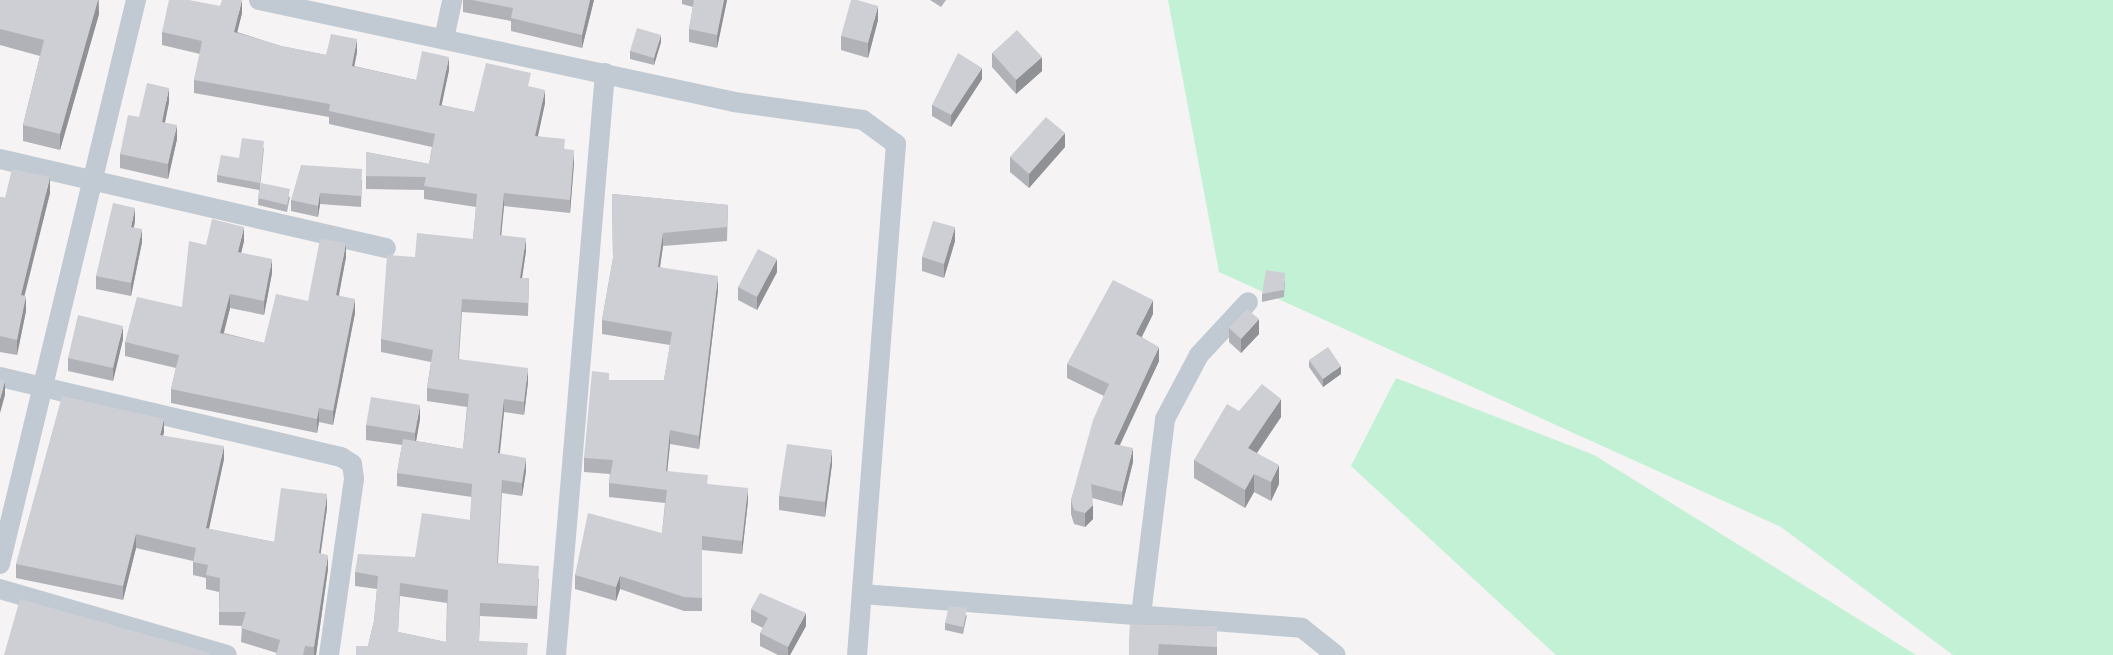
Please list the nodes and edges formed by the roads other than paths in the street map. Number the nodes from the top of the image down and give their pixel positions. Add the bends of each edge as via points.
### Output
1 (136, 0) edge
2 (259, 0) edge
3 (452, 0) edge
4 (444, 39) junction
5 (605, 73) junction
6 (0, 159) edge
7 (92, 179) junction
8 (386, 248) dead end
9 (1248, 302) dead end
10 (0, 377) edge
11 (40, 386) junction
12 (0, 564) edge
13 (0, 589) edge
14 (862, 594) junction
15 (1141, 615) junction
16 (227, 655) edge
17 (329, 655) edge
18 (556, 655) edge
19 (857, 655) edge
20 (1336, 655) edge

1 - 7 street
2 - 4 street
3 - 4 street
4 - 5 street
5 - 14 street via 734,102 863,120 896,144
5 - 18 street
6 - 7 street
7 - 8 street
7 - 11 street
9 - 15 street via 1199,355 1165,419
10 - 11 street
11 - 12 street
11 - 17 street via 341,457 352,464
13 - 16 street
14 - 15 street
14 - 19 street
15 - 20 street via 1302,628

